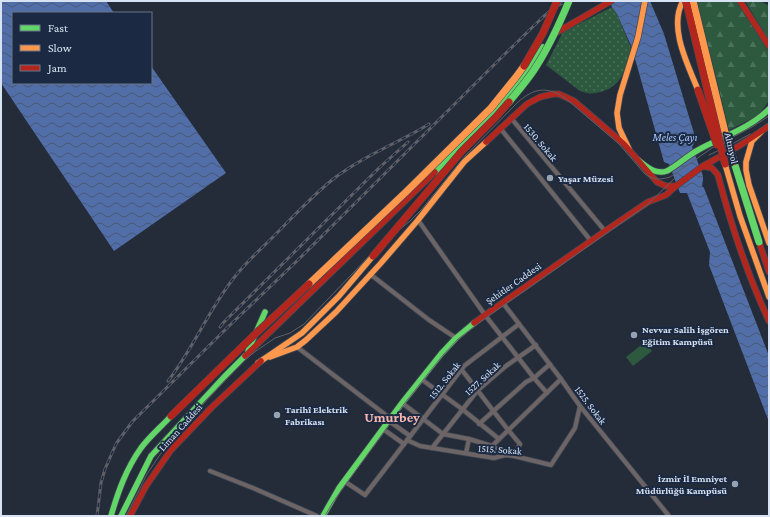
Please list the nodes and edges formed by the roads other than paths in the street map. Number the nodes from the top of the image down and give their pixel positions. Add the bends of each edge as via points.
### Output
1 (557, 1) edge
2 (569, 1) edge
3 (646, 1) edge
4 (684, 1) edge
5 (693, 1) edge
6 (740, 1) edge
7 (610, 2) edge
8 (769, 46) edge
9 (769, 109) edge
10 (511, 118) junction
11 (769, 126) edge
12 (500, 128) junction
13 (761, 132) junction
14 (629, 149) junction
15 (638, 160) junction
16 (725, 164) junction
17 (703, 166) junction
18 (676, 186) junction
19 (418, 220) junction
20 (605, 231) junction
21 (591, 241) junction
22 (769, 242) edge
23 (769, 272) edge
24 (370, 274) junction
25 (769, 297) edge
26 (503, 303) junction
27 (265, 312) dead end
28 (485, 315) junction
29 (769, 321) edge
30 (519, 324) junction
31 (502, 336) junction
32 (456, 338) junction
33 (536, 345) junction
34 (297, 347) junction
35 (246, 355) junction
36 (518, 358) junction
37 (258, 363) junction
38 (550, 364) junction
39 (461, 369) junction
40 (534, 378) junction
41 (421, 379) junction
42 (561, 379) junction
43 (478, 390) junction
44 (547, 393) junction
45 (442, 395) junction
46 (402, 403) junction
47 (580, 406) junction
48 (462, 409) junction
49 (494, 411) junction
50 (423, 419) junction
51 (390, 420) junction
52 (479, 424) junction
53 (382, 429) junction
54 (508, 430) junction
55 (443, 434) junction
56 (469, 439) junction
57 (499, 439) junction
58 (407, 440) junction
59 (492, 446) junction
60 (432, 448) junction
61 (466, 453) junction
62 (505, 455) junction
63 (514, 456) junction
64 (210, 471) dead end
65 (344, 481) junction
66 (111, 516) edge
67 (121, 516) edge
68 (130, 516) edge
69 (317, 516) edge
70 (323, 516) edge
71 (668, 516) edge

1 - 66 main road, bridge via 543,33 526,62 491,108 149,439 125,475
2 - 37 main road, bridge via 550,42 515,96 462,151 350,283 302,333
3 - 14 main road via 640,32 616,109 616,120
4 - 16 main road, Altınyol, bridge
4 - 16 main road, bridge via 678,13 678,32
5 - 23 main road, Altınyol, bridge via 725,132
6 - 8 main road
7 - 35 main road via 556,32 523,78 485,121
9 - 15 main road via 750,124 694,152 663,172 651,169
10 - 12 main road
10 - 14 main road via 540,97 559,94 582,107
10 - 20 street, 1530. Sokak
11 - 13 main road, Şehitler Caddesi
12 - 19 main road via 464,162
12 - 21 street
13 - 17 main road, Şehitler Caddesi
13 - 22 main road via 752,141 746,170
14 - 15 main road
15 - 18 main road via 657,182 666,186
16 - 25 main road, Altınyol via 748,240
17 - 18 main road, Şehitler Caddesi
17 - 29 main road via 711,167 718,175 743,260
18 - 20 main road, Şehitler Caddesi via 666,195 648,202
19 - 24 main road
19 - 28 street
20 - 21 main road, Şehitler Caddesi
21 - 26 main road, Şehitler Caddesi
24 - 32 street
24 - 34 main road via 336,312
26 - 28 main road, Şehitler Caddesi
26 - 30 street, 1525. Sokak
27 - 35 main road
28 - 31 street
28 - 32 main road, Şehitler Caddesi
30 - 31 street, 1512. Sokak
30 - 33 street, 1525. Sokak
31 - 36 street
31 - 39 street, 1512. Sokak
32 - 41 main road, Şehitler Caddesi
33 - 36 street, 1527. Sokak
33 - 38 street, 1525. Sokak
34 - 37 main road
34 - 51 street
35 - 67 main road via 151,456
36 - 40 street
36 - 43 street, 1527. Sokak
37 - 68 main road, Liman Caddesi via 171,450 146,486
38 - 40 street
38 - 42 street, 1525. Sokak
39 - 43 street
39 - 45 street, 1512. Sokak
40 - 44 street
40 - 49 street via 526,382
41 - 45 street
41 - 46 main road, Şehitler Caddesi
42 - 44 street
42 - 47 street, 1525. Sokak
43 - 48 street, 1527. Sokak
43 - 49 street
44 - 54 street
45 - 48 street
45 - 50 street, 1512. Sokak
46 - 50 street
46 - 51 main road, Şehitler Caddesi
47 - 63 street, 1515. Sokak via 575,428 551,465
47 - 71 street, 1525. Sokak
48 - 52 street
48 - 55 street, 1527. Sokak
49 - 52 street
49 - 54 street
50 - 55 street
50 - 58 street, 1512. Sokak
51 - 53 main road, Şehitler Caddesi
51 - 58 street
52 - 57 street
53 - 58 street, 1515. Sokak
53 - 65 main road, Şehitler Caddesi
54 - 57 street
54 - 63 street via 520,444
55 - 56 street
55 - 60 street, 1527. Sokak
56 - 59 street
56 - 61 street
57 - 59 street
58 - 60 street, 1515. Sokak
58 - 65 street, 1512. Sokak via 365,495
59 - 62 street
60 - 61 street, 1515. Sokak
61 - 62 street, 1515. Sokak via 494,458
62 - 63 street, 1515. Sokak
64 - 69 street
65 - 70 main road, Şehitler Caddesi

